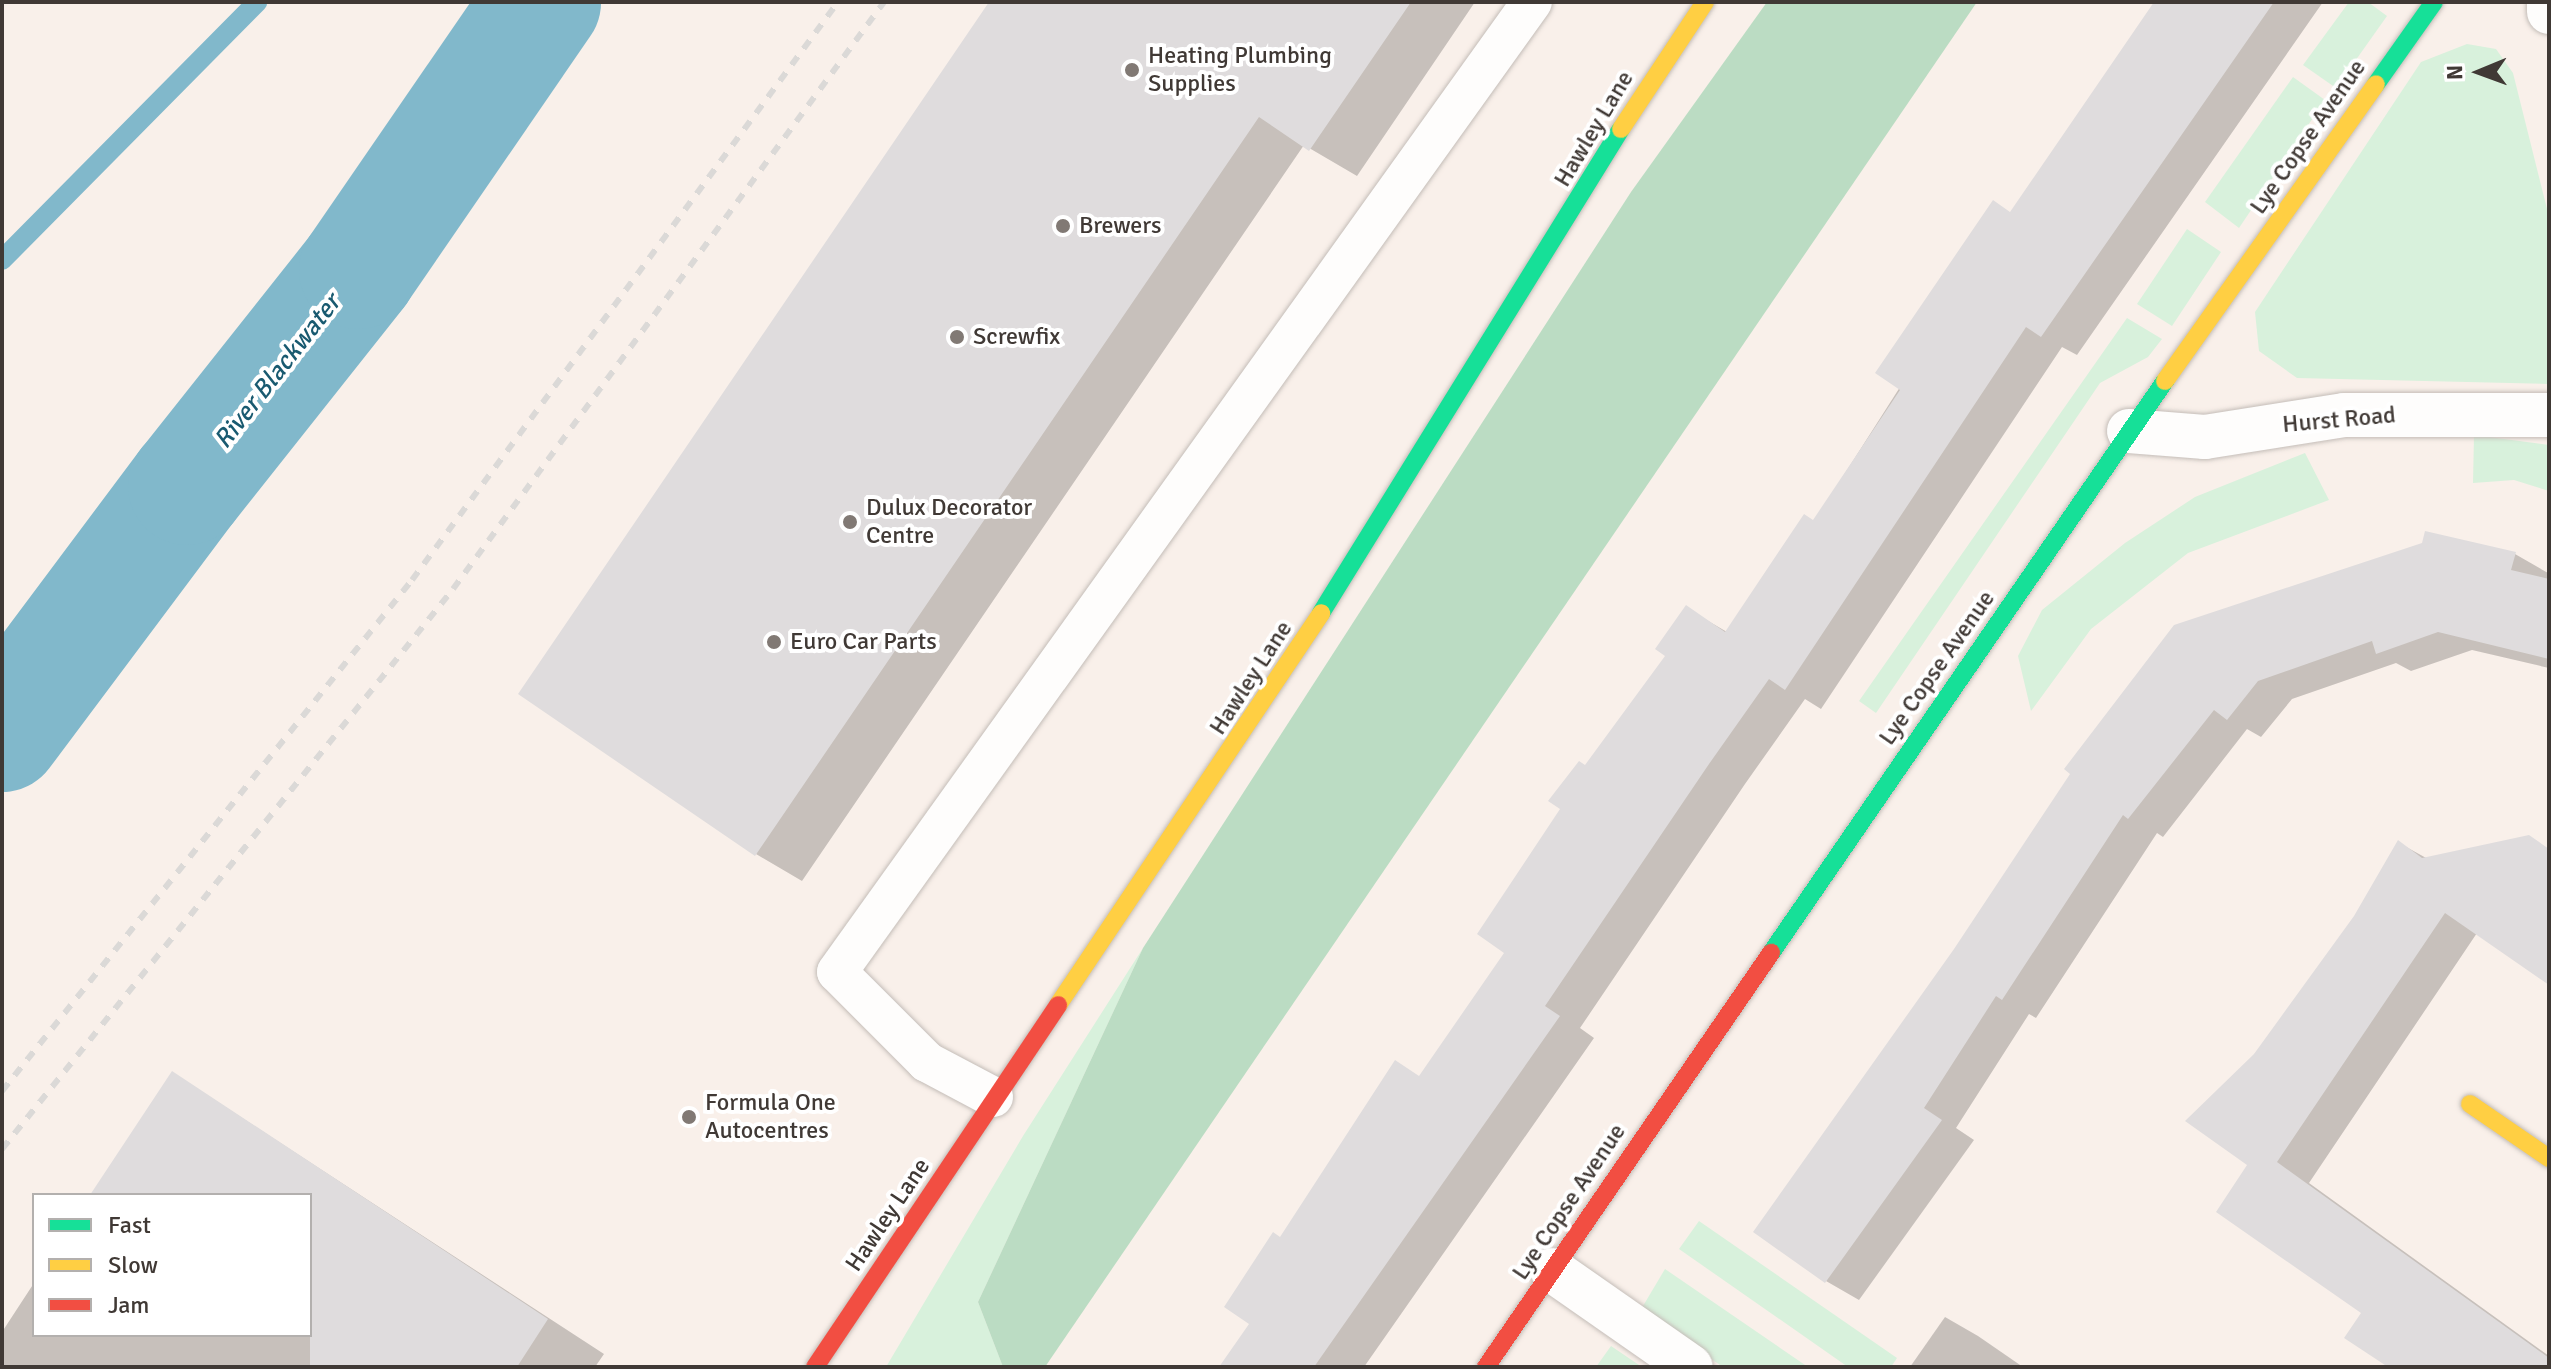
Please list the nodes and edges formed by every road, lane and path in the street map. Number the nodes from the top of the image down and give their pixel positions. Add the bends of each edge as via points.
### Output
1 (1532, 2) edge
2 (1705, 2) edge
3 (2434, 2) edge
4 (2549, 2) edge
5 (2549, 12) edge
6 (2549, 415) edge
7 (2129, 431) junction
8 (993, 1097) junction
9 (2470, 1104) dead end
10 (2549, 1158) edge
11 (1552, 1270) junction
12 (815, 1367) edge
13 (1486, 1367) edge
14 (1691, 1367) edge

1 - 8 lane via 837,972 927,1062
2 - 8 street, Hawley Lane via 1662,63 1358,558
3 - 7 street, Lye Copse Avenue
4 - 5 street
6 - 7 street, Hurst Road via 2344,415 2205,437
7 - 11 street, Lye Copse Avenue
8 - 12 street, Hawley Lane
9 - 10 street
11 - 13 street, Lye Copse Avenue
11 - 14 street

